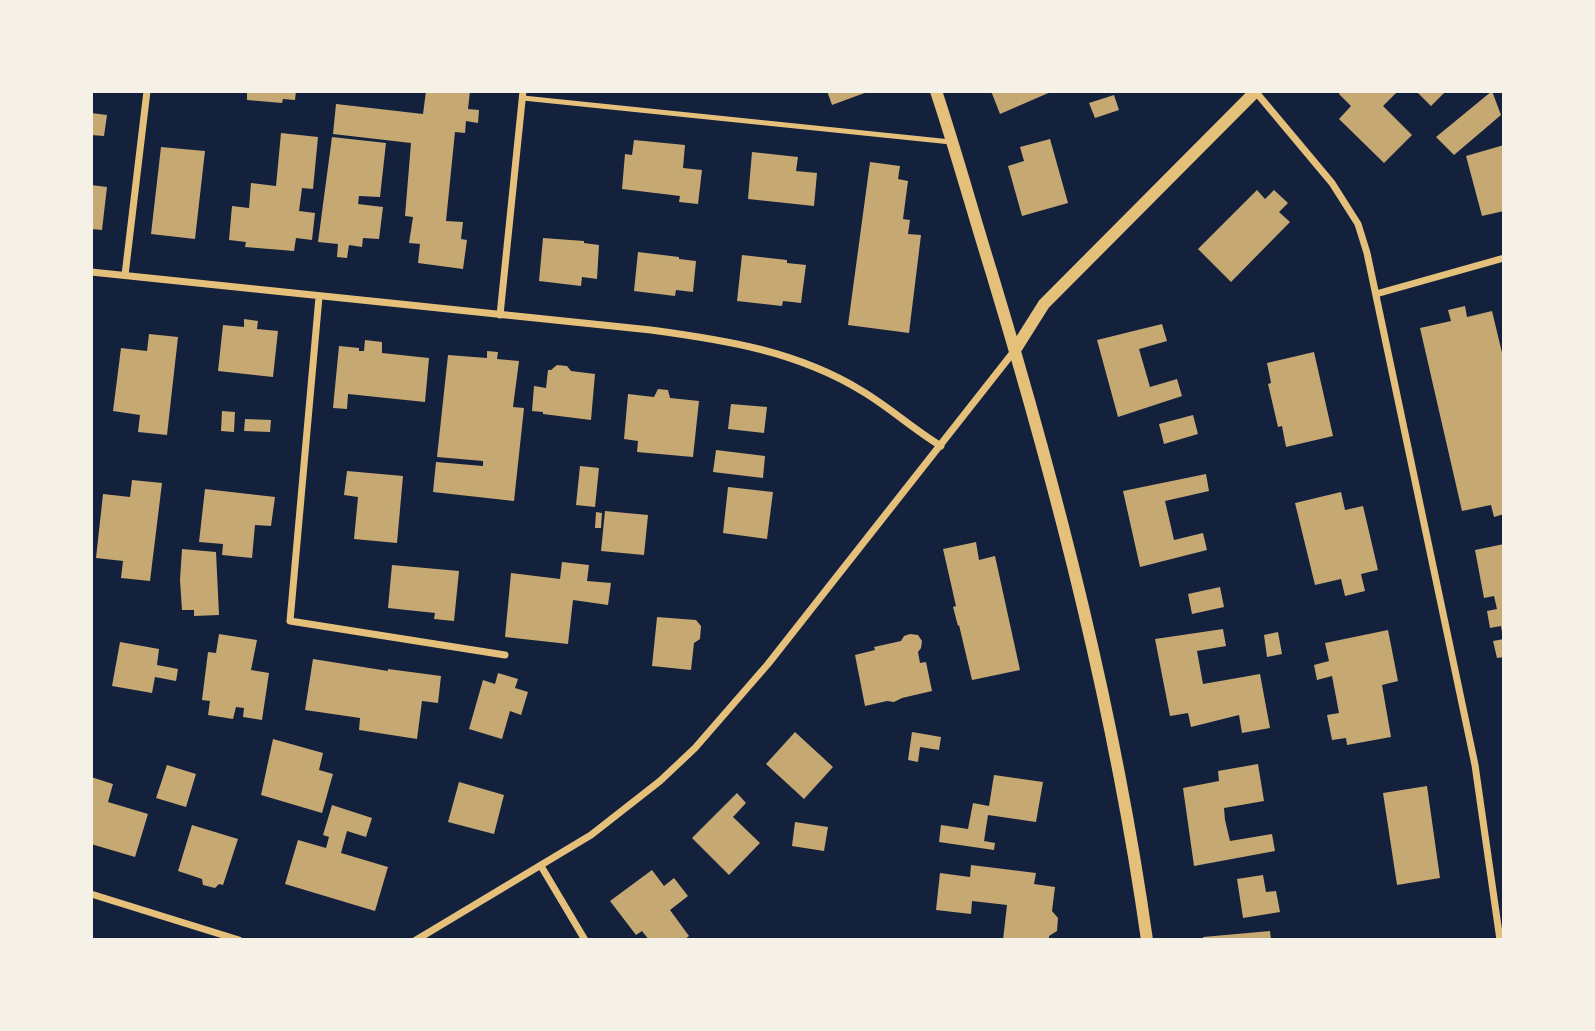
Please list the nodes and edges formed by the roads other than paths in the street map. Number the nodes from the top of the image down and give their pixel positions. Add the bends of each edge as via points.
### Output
1 (147, 91) edge
2 (936, 91) edge
3 (1256, 91) edge
4 (523, 94) edge
5 (953, 142) junction
6 (1504, 258) edge
7 (91, 272) edge
8 (125, 275) junction
9 (1376, 294) junction
10 (320, 297) junction
11 (500, 315) junction
12 (1015, 350) junction
13 (941, 446) junction
14 (505, 655) dead end
15 (541, 866) junction
16 (91, 894) edge
17 (239, 940) edge
18 (416, 940) edge
19 (584, 940) edge
20 (1147, 940) edge
21 (1500, 940) edge

1 - 8 street
2 - 5 street
3 - 9 street via 1347,204 1361,234
3 - 12 street via 1044,304
4 - 5 lane
4 - 11 street
5 - 12 street
6 - 9 street
7 - 8 street
8 - 10 street
9 - 21 street via 1475,765
10 - 11 street
10 - 14 street via 290,621
11 - 13 street via 702,337 771,351 850,384
12 - 13 street
12 - 20 street via 1087,622
13 - 15 street via 768,664 695,748 591,835
15 - 18 street
15 - 19 street
16 - 17 street

